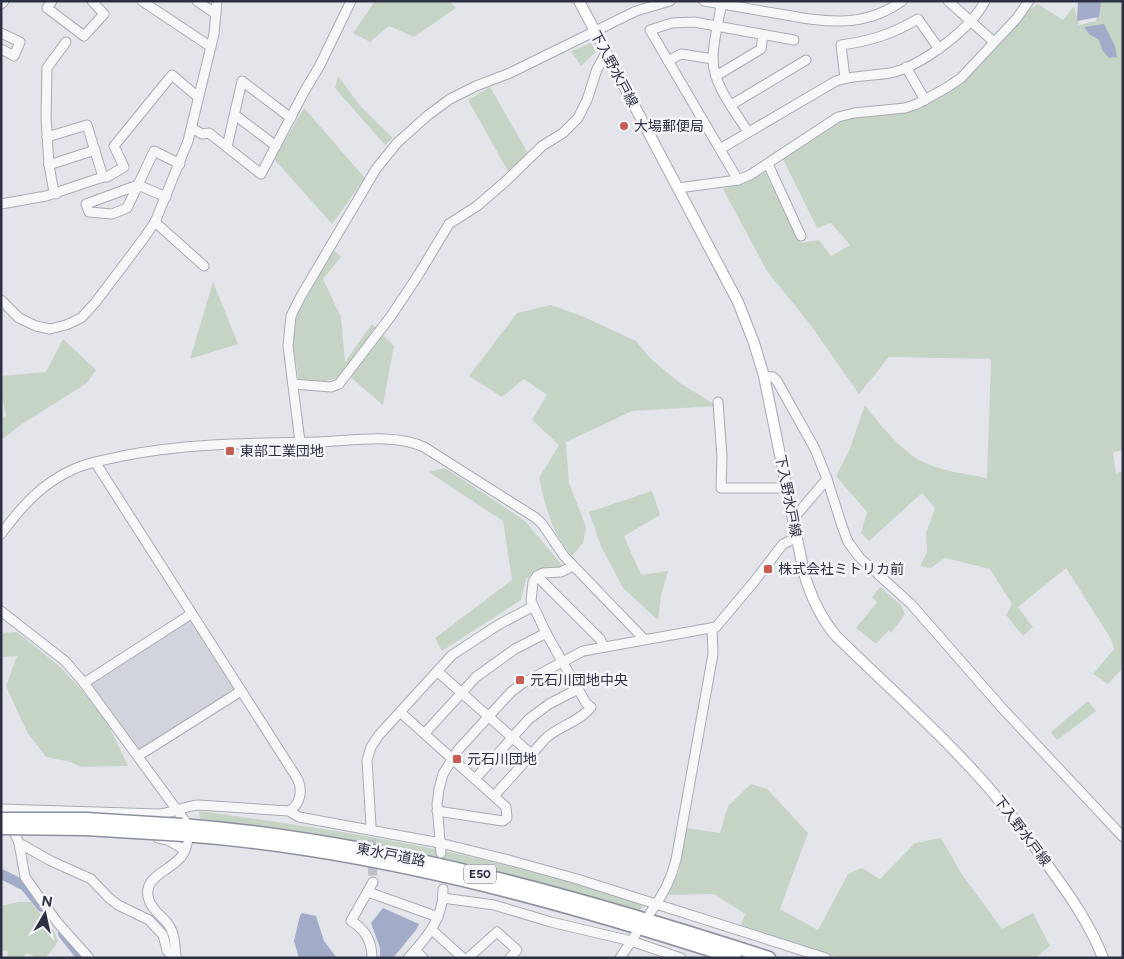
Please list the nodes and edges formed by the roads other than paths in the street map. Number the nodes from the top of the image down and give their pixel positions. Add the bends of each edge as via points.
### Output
1 (4, 1) edge
2 (52, 1) edge
3 (92, 1) edge
4 (142, 1) edge
5 (197, 1) edge
6 (217, 1) edge
7 (352, 1) edge
8 (579, 1) edge
9 (670, 1) edge
10 (704, 1) edge
11 (902, 1) edge
12 (948, 1) edge
13 (985, 1) edge
14 (1029, 1) edge
15 (722, 2) edge
16 (1, 4) edge
17 (155, 5) edge
18 (216, 14) junction
19 (971, 21) junction
20 (718, 26) junction
21 (1, 32) edge
22 (595, 32) junction
23 (763, 34) junction
24 (794, 40) dead end
25 (66, 42) dead end
26 (994, 42) junction
27 (211, 47) junction
28 (1, 49) edge
29 (939, 49) junction
30 (606, 53) junction
31 (713, 59) junction
32 (806, 60) dead end
33 (668, 61) junction
34 (906, 67) junction
35 (716, 76) junction
36 (844, 78) junction
37 (198, 97) junction
38 (925, 100) junction
39 (731, 105) junction
40 (234, 115) junction
41 (291, 118) junction
42 (192, 128) junction
43 (748, 132) junction
44 (48, 137) junction
45 (276, 146) junction
46 (227, 147) junction
47 (720, 149) junction
48 (95, 150) junction
49 (180, 164) junction
50 (768, 164) junction
51 (49, 165) junction
52 (103, 177) junction
53 (738, 180) junction
54 (138, 185) junction
55 (678, 188) junction
56 (56, 194) junction
57 (166, 197) junction
58 (1, 204) edge
59 (155, 222) junction
60 (801, 236) dead end
61 (204, 266) dead end
62 (1, 300) edge
63 (764, 376) junction
64 (293, 384) junction
65 (718, 402) dead end
66 (300, 442) junction
67 (95, 462) junction
68 (827, 479) junction
69 (787, 488) junction
70 (793, 519) junction
71 (1, 534) edge
72 (796, 538) junction
73 (573, 566) junction
74 (537, 576) junction
75 (532, 607) junction
76 (1, 611) edge
77 (192, 614) junction
78 (712, 628) junction
79 (546, 633) junction
80 (644, 640) junction
81 (604, 647) junction
82 (562, 660) junction
83 (438, 672) junction
84 (84, 684) junction
85 (578, 689) junction
86 (242, 691) junction
87 (462, 692) junction
88 (400, 712) junction
89 (488, 717) junction
90 (425, 733) junction
91 (511, 737) junction
92 (531, 754) junction
93 (138, 756) junction
94 (451, 758) junction
95 (474, 779) junction
96 (494, 796) junction
97 (178, 810) junction
98 (2, 811) edge
99 (289, 811) junction
100 (437, 811) junction
101 (371, 826) tunnel mouth
102 (1, 828) edge
103 (185, 830) junction
104 (1123, 837) edge
105 (18, 842) junction
106 (441, 848) junction
107 (185, 850) junction
108 (373, 882) tunnel mouth
109 (368, 892) junction
110 (657, 904) junction
111 (650, 913) dead end
112 (438, 917) junction
113 (432, 930) junction
114 (636, 934) dead end
115 (631, 942) junction
116 (415, 950) junction
117 (176, 956) edge
118 (89, 958) edge
119 (372, 958) edge
120 (408, 958) edge
121 (423, 958) edge
122 (463, 958) edge
123 (468, 958) edge
124 (510, 958) edge
125 (620, 958) edge
126 (681, 958) edge
127 (735, 958) edge
128 (769, 958) edge
129 (826, 958) edge
130 (1103, 958) edge

1 - 16 street
2 - 3 street via 47,8 84,36 104,14
4 - 17 street
5 - 18 street
6 - 18 street
7 - 41 street
8 - 22 main road, 下入野水戸線
9 - 22 street via 636,11
10 - 15 street
11 - 15 street via 863,19 831,22
12 - 19 street
13 - 19 street
14 - 26 street
15 - 20 street
17 - 27 street
18 - 27 street
19 - 26 street
19 - 29 street
20 - 23 street
20 - 31 street
20 - 33 street via 684,22 650,30
21 - 28 street via 20,42 14,56
22 - 30 main road, 下入野水戸線
22 - 64 street via 450,99 397,143 376,169 294,310 288,337
23 - 24 street
23 - 35 street via 761,50
25 - 44 street via 47,68
26 - 38 street via 961,78
27 - 37 street
29 - 34 street
29 - 36 street via 918,19 896,32 841,45
30 - 55 main road, 下入野水戸線
30 - 64 street via 578,118 542,146 477,206 449,224 396,308 339,384 317,387
31 - 33 street via 680,54
31 - 35 street
32 - 39 street
33 - 47 street
34 - 36 street
34 - 38 street
35 - 39 street
36 - 43 street
37 - 42 street
37 - 52 street via 172,75 114,146 124,167
38 - 50 street via 905,108 838,116
39 - 43 street
40 - 41 street via 242,81
40 - 45 street
40 - 46 street
41 - 45 street
42 - 46 street via 202,134 209,133
42 - 49 street
43 - 47 street
44 - 48 street via 87,125
44 - 51 street
45 - 46 street via 261,174
47 - 53 street
48 - 51 street
48 - 52 street
49 - 54 street via 154,151
49 - 57 street
50 - 53 street
50 - 60 street
51 - 56 street
52 - 56 street
53 - 55 street
54 - 54 street via 86,204 89,212 112,214 127,208
54 - 57 street
55 - 63 main road, 下入野水戸線 via 738,302
56 - 58 street
57 - 59 street
59 - 61 street
59 - 62 street via 81,318 50,329 36,326 19,318
63 - 68 street via 777,381 815,449
63 - 69 main road, 下入野水戸線
64 - 66 street
65 - 69 street via 721,488
66 - 67 street via 170,448
66 - 73 street via 380,439 415,443 528,512 543,525
67 - 71 street via 62,475 39,490
67 - 77 street
68 - 70 street
68 - 104 street via 848,542 860,558 911,604 1002,708
69 - 70 main road, 下入野水戸線
70 - 72 main road, 下入野水戸線
72 - 78 street via 783,544 720,624
72 - 130 main road, 下入野水戸線 via 810,594 830,628 1001,802 1076,904
73 - 74 street via 561,572
73 - 80 street
74 - 75 street via 531,587
74 - 81 street via 600,639
75 - 79 street
75 - 83 street via 452,655
76 - 84 street via 57,654
77 - 84 street
77 - 86 street
78 - 80 street
78 - 110 street via 714,654 676,860 670,881
79 - 82 street
79 - 87 street via 515,649 476,677
80 - 81 street
81 - 82 street
82 - 85 street
82 - 89 street via 523,682
83 - 87 street
83 - 88 street
84 - 93 street
85 - 91 street via 539,710
85 - 92 street via 591,707 553,732
86 - 93 street
86 - 99 street via 300,784 298,801
87 - 89 street
87 - 90 street
88 - 90 street
88 - 101 street via 368,754
89 - 91 street
89 - 94 street
90 - 94 street
91 - 92 street
91 - 95 street
92 - 96 street
93 - 97 street
94 - 95 street
94 - 100 street via 440,782
95 - 96 street
96 - 100 street via 506,808 507,818 503,821
97 - 98 street via 159,814
97 - 99 street via 198,805
97 - 103 street
98 - 103 highway, 東水戸道路 / E50, bridge
98 - 105 street
99 - 106 street
100 - 106 street
102 - 103 highway, 東水戸道路 / E50, bridge
103 - 107 street
103 - 127 highway, 東水戸道路 / E50 via 330,853 449,877 580,910
103 - 128 highway, 東水戸道路 / E50 via 267,834 449,867 685,930
105 - 107 street via 33,833 92,835 168,840
105 - 117 street via 91,879 108,898 149,920 163,935 167,951
105 - 118 street via 22,882
106 - 110 street via 512,860
107 - 117 street via 152,880 148,894 153,908 170,926
108 - 109 street
109 - 112 street
109 - 119 street via 351,921 366,934
110 - 111 street
110 - 129 street
112 - 113 street
112 - 115 street via 443,893
113 - 116 street
113 - 122 street
114 - 115 street
115 - 125 street
115 - 126 street
116 - 120 street
116 - 121 street
123 - 124 street via 497,932 517,950

